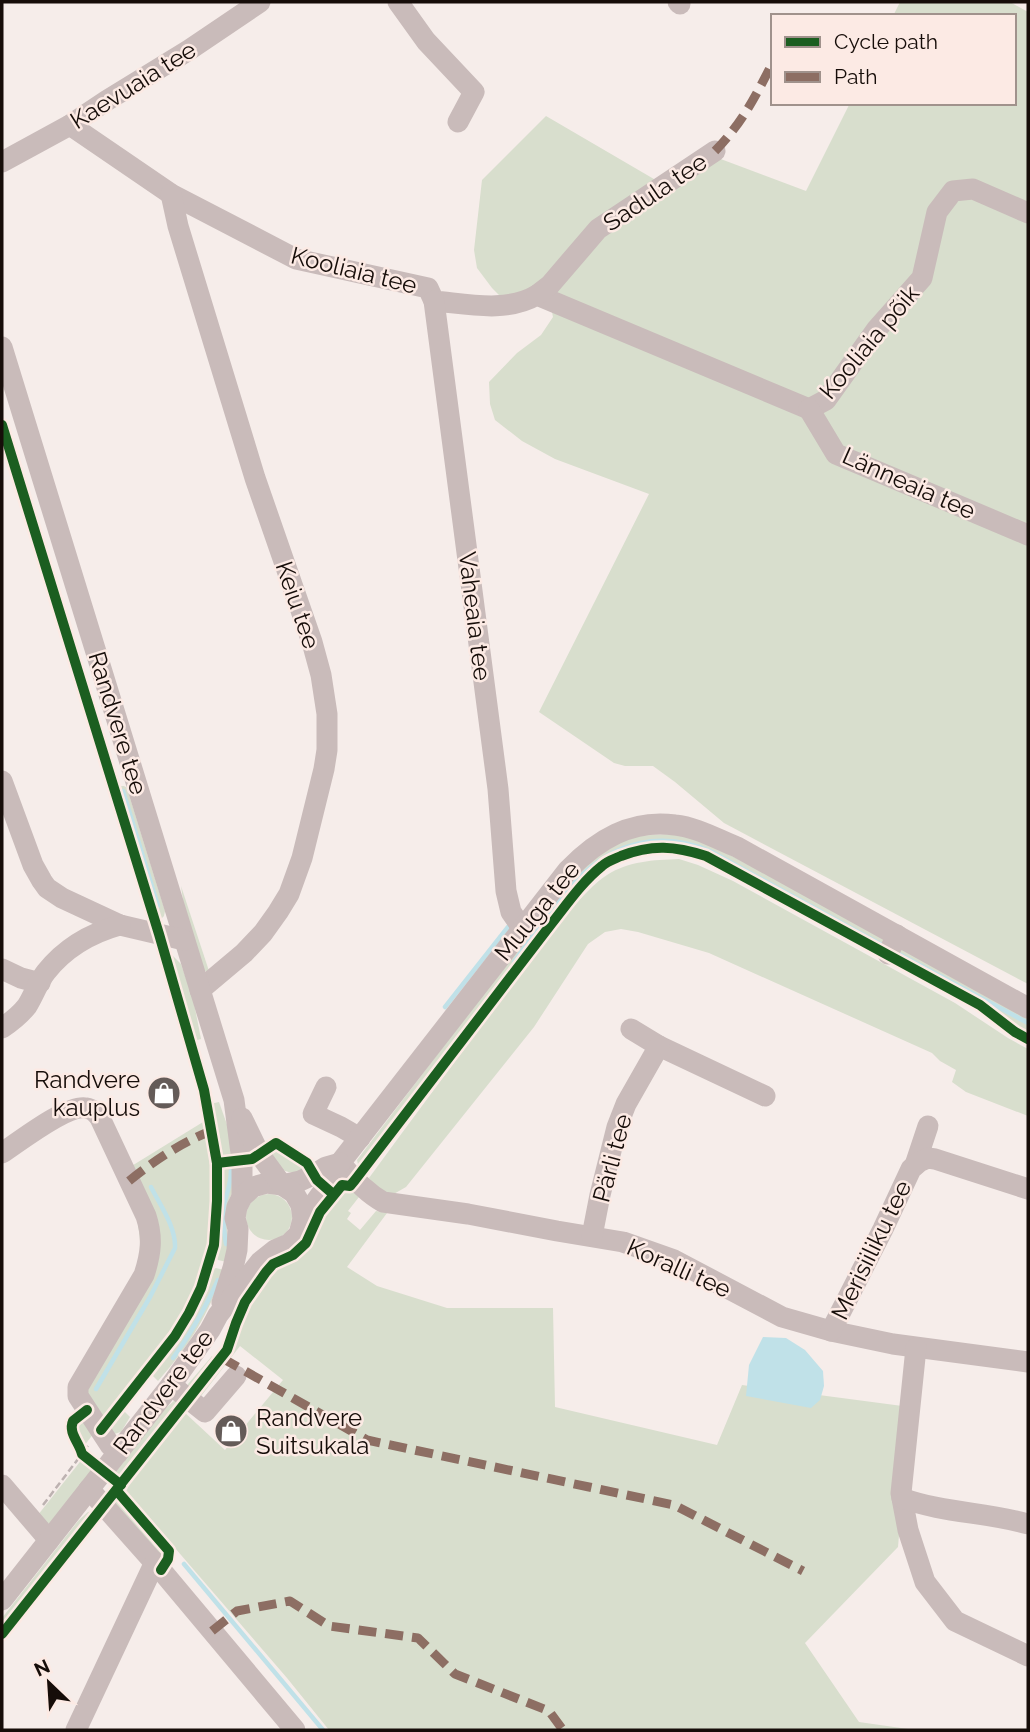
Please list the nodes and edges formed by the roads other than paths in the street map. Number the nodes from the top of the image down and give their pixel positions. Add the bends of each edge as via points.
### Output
1 (260, 2) edge
2 (398, 2) edge
3 (458, 122) dead end
4 (71, 125) junction
5 (715, 150) dead end
6 (2, 162) edge
7 (171, 194) junction
8 (1028, 214) edge
9 (537, 295) junction
10 (434, 301) junction
11 (2, 347) edge
12 (808, 409) junction
13 (1028, 535) edge
14 (3, 787) edge
15 (536, 921) junction
16 (120, 925) junction
17 (897, 935) junction
18 (184, 940) junction
19 (888, 954) dead end
20 (2, 969) edge
21 (40, 983) junction
22 (200, 990) junction
23 (1028, 1008) edge
24 (2, 1028) edge
25 (631, 1029) dead end
26 (659, 1046) junction
27 (326, 1087) dead end
28 (765, 1096) dead end
29 (234, 1100) junction
30 (928, 1126) dead end
31 (360, 1138) junction
32 (2, 1153) edge
33 (340, 1163) junction
34 (915, 1165) junction
35 (282, 1185) junction
36 (1028, 1189) edge
37 (242, 1197) junction
38 (303, 1219) junction
39 (238, 1229) junction
40 (592, 1236) junction
41 (275, 1250) junction
42 (218, 1315) junction
43 (831, 1331) junction
44 (916, 1348) junction
45 (1028, 1362) edge
46 (236, 1376) dead end
47 (171, 1385) junction
48 (118, 1453) junction
49 (2, 1485) edge
50 (89, 1489) junction
51 (902, 1498) junction
52 (1028, 1524) edge
53 (48, 1540) junction
54 (155, 1562) junction
55 (2, 1600) edge
56 (1028, 1656) edge
57 (76, 1730) edge
58 (295, 1730) edge

1 - 4 street, Kaevuaia tee
2 - 3 street via 426,41 474,92
4 - 6 street, Kaevuaia tee
4 - 7 street, Kooliaia tee
5 - 9 street, Sadula tee via 598,229
7 - 10 street, Kooliaia tee via 296,259 428,288
7 - 22 street, Keiu tee via 255,478 312,642 327,714 324,769 289,894 263,933
8 - 12 street, Kooliaia põik via 973,189 953,191 937,212 922,278 876,330 826,400
9 - 10 street, Kooliaia tee via 525,302 492,306
9 - 12 street
10 - 15 street, Vaheaia tee via 498,789 506,891 511,912
11 - 18 street, Randvere tee
12 - 13 street, Länneaia tee via 836,454
14 - 16 street via 33,865 47,888
15 - 17 street, Muuga tee via 568,870 584,854 618,832 654,824 676,825 737,847
15 - 31 street, Muuga tee
16 - 18 street
16 - 21 street via 76,944
17 - 19 street
17 - 23 street, Muuga tee
18 - 22 street, Randvere tee
20 - 21 street
21 - 24 street via 26,1008
22 - 29 street, Randvere tee
25 - 26 street
26 - 28 street
26 - 40 street, Pärli tee via 617,1127
27 - 31 street via 313,1114
29 - 35 street, Randvere tee via 260,1154
29 - 37 street, Randvere tee
30 - 34 street
31 - 33 street, Muuga tee
32 - 48 street via 63,1113 84,1107 93,1110 149,1227 150,1259 144,1275 78,1388 78,1396
33 - 35 street, Muuga tee
33 - 38 street, Muuga tee
33 - 40 street, Koralli tee via 383,1202
34 - 36 street, Merisiiliku tee via 935,1159
34 - 43 street, Merisiiliku tee
35 - 37 street via 253,1187
35 - 38 street, Randvere tee via 294,1193
37 - 39 street, Randvere tee via 235,1218
38 - 41 street, Randvere tee via 299,1234
39 - 41 street via 246,1242
39 - 42 street, Randvere tee via 233,1268
40 - 43 street, Koralli tee via 663,1256 782,1317
41 - 42 street, Randvere tee
42 - 47 street, Randvere tee
43 - 44 street, Koralli tee
44 - 45 street, Koralli tee
44 - 51 street
46 - 47 street via 205,1412
47 - 48 street, Randvere tee
48 - 50 street, Randvere tee
49 - 53 street
50 - 53 street, Randvere tee
50 - 54 street
51 - 52 street
51 - 56 street via 925,1582 955,1621
53 - 55 street, Randvere tee
54 - 57 street
54 - 58 street

